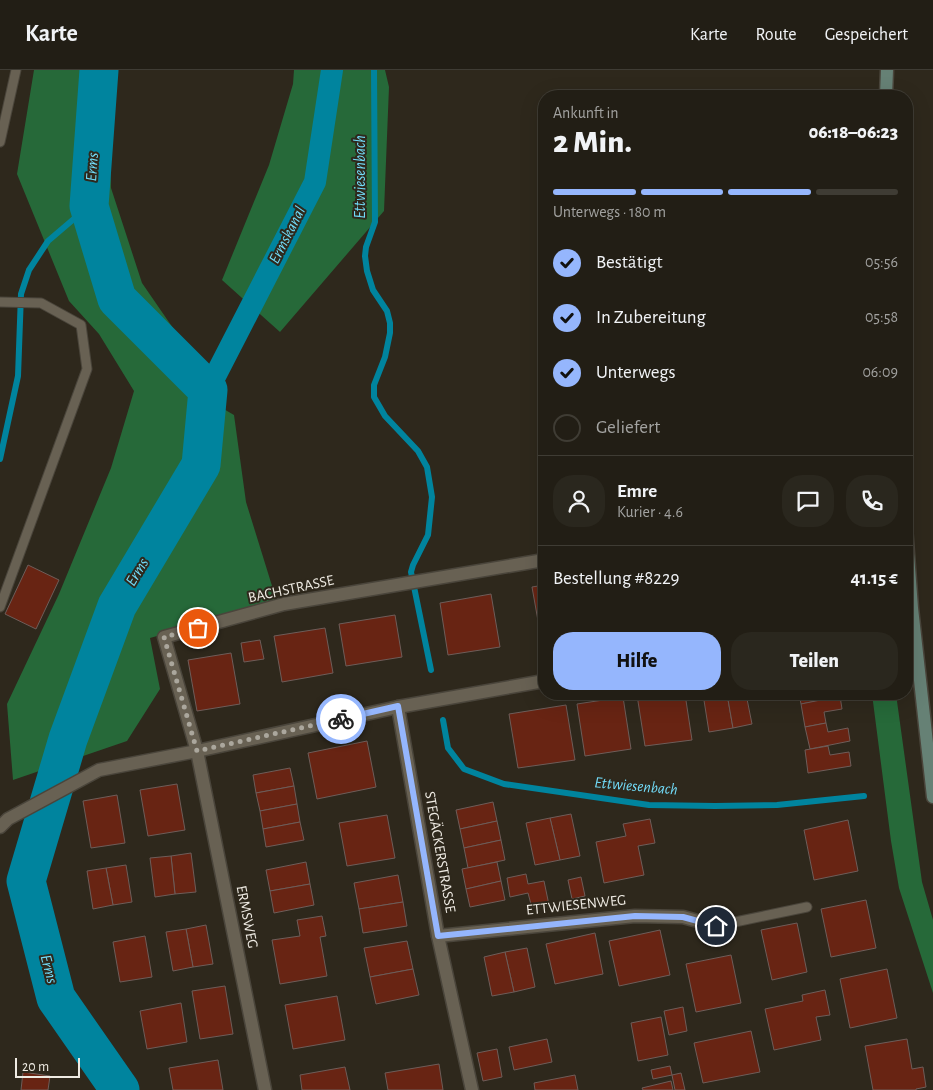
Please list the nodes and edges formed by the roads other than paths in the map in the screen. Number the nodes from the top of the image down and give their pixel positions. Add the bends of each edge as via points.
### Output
1 (16, 70) edge
2 (887, 70) edge
3 (886, 90) edge
4 (0, 142) edge
5 (0, 302) edge
6 (538, 561) edge
7 (0, 607) edge
8 (913, 659) edge
9 (538, 683) edge
10 (398, 706) junction
11 (197, 751) junction
12 (933, 797) edge
13 (4, 823) edge
14 (807, 907) dead end
15 (716, 926) joint
16 (438, 936) junction
17 (265, 1090) edge
18 (472, 1090) edge

1 - 4 lane
2 - 3 street
5 - 7 lane via 41,303 81,326 87,369
6 - 11 street, BACHSTRASSE via 284,604 164,637
8 - 12 street
9 - 10 street
10 - 11 street
10 - 16 street, STEGÄCKERSTRASSE
11 - 13 street via 99,770
11 - 17 street, ERMSWEG
14 - 15 lane
15 - 16 street, ETTWIESENWEG via 683,917 635,916
16 - 18 street, STEGÄCKERSTRASSE

